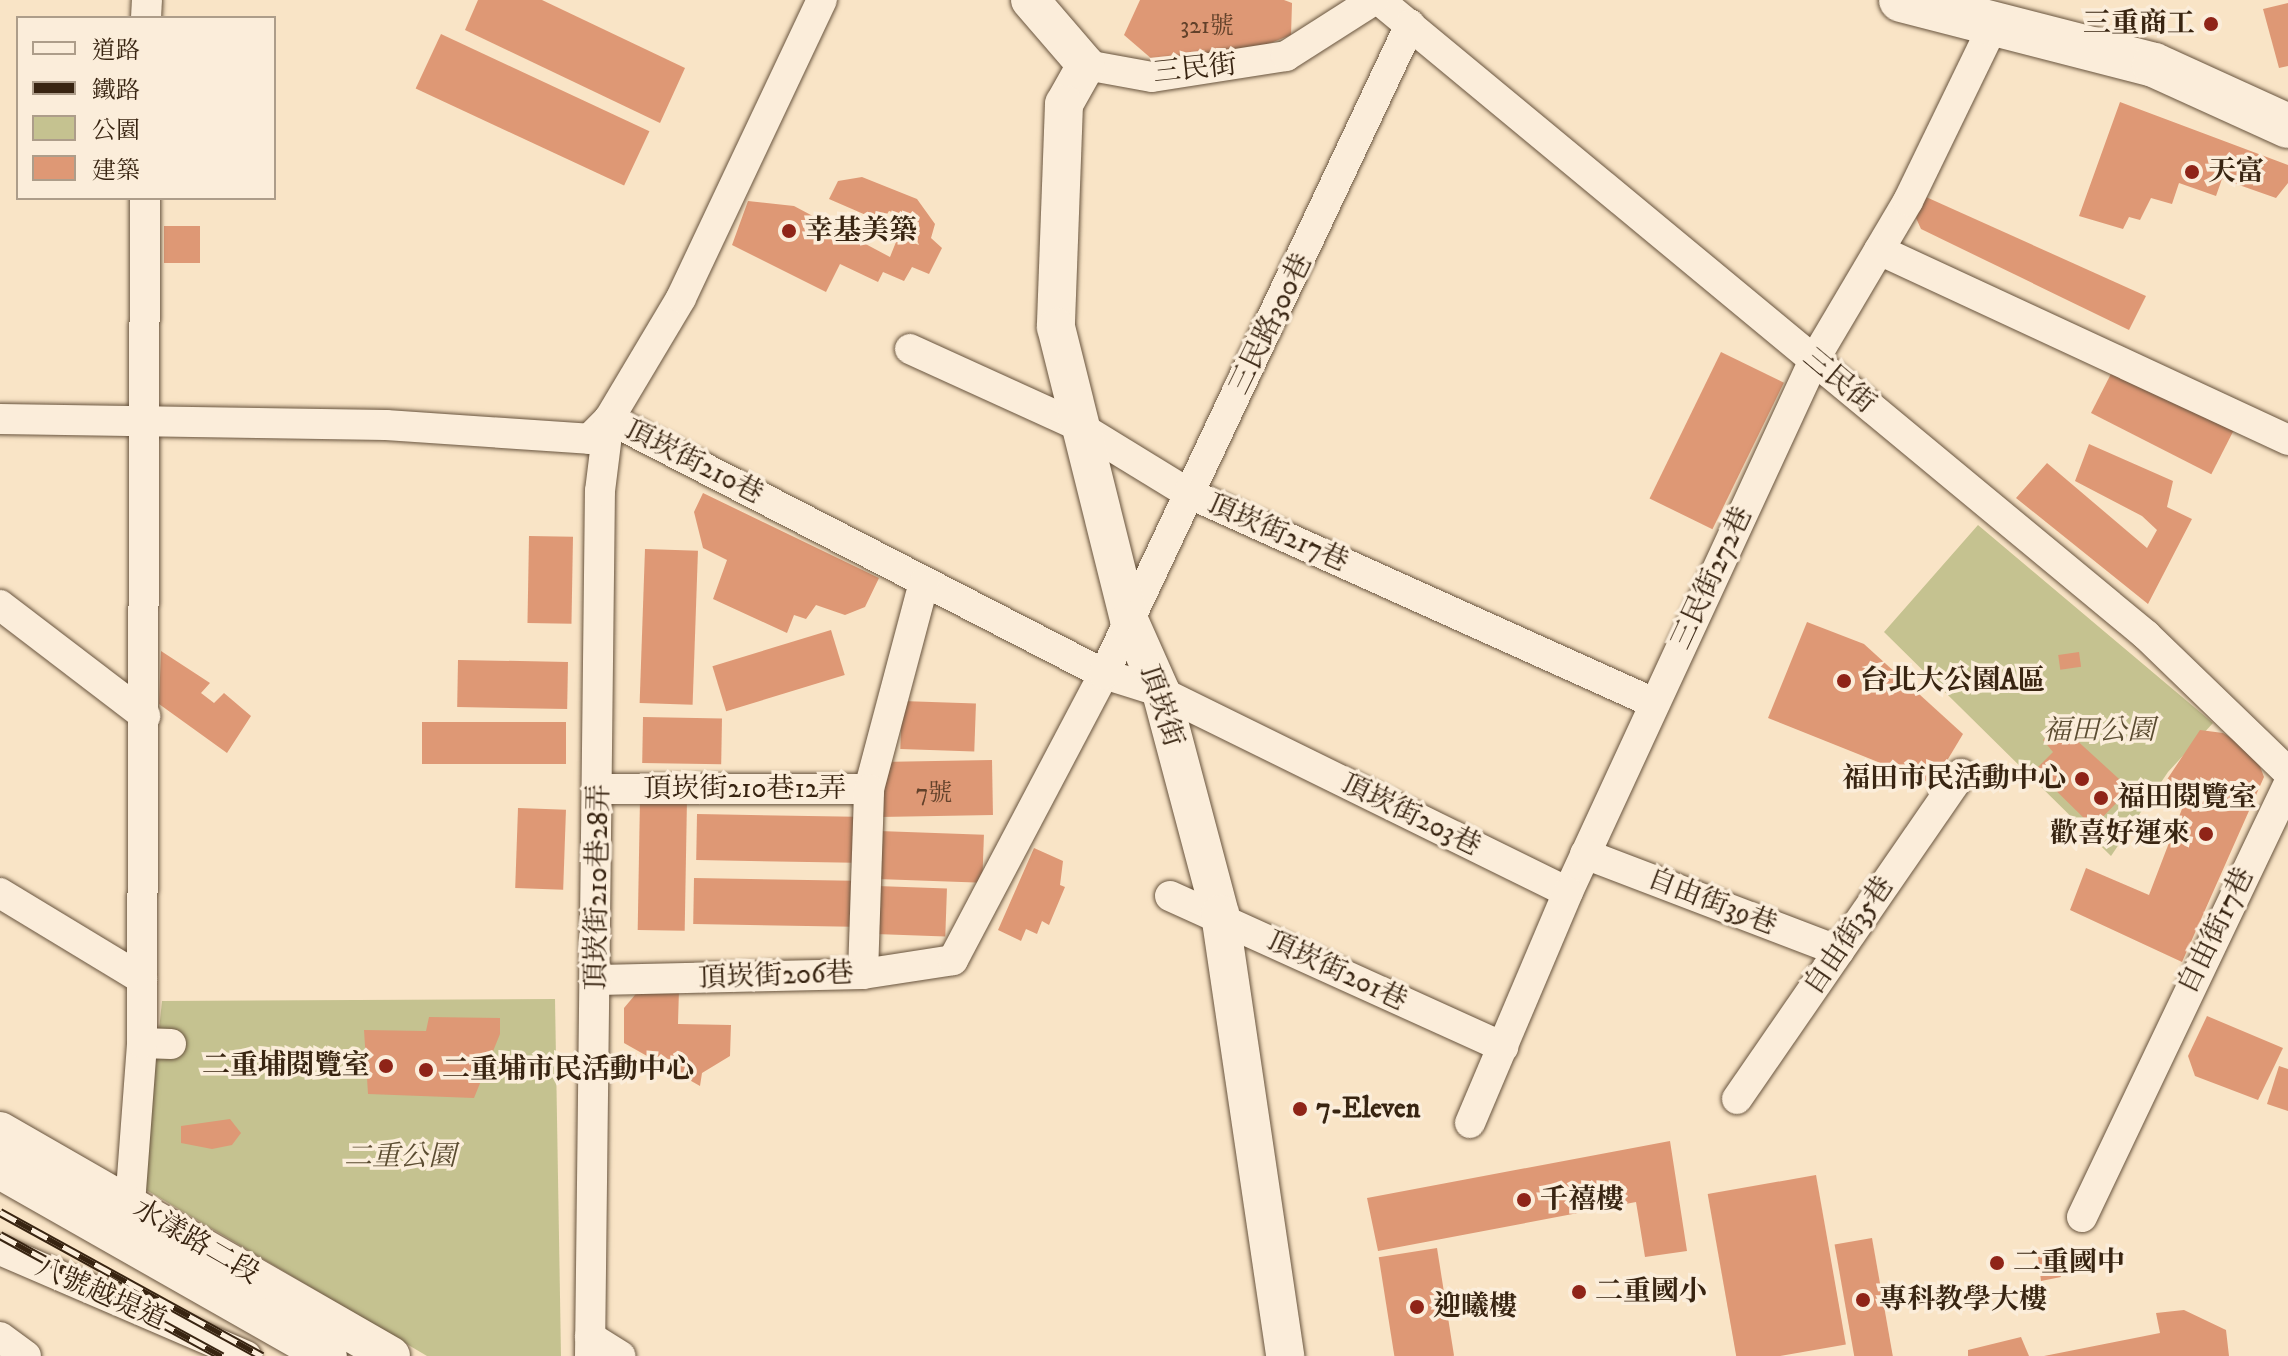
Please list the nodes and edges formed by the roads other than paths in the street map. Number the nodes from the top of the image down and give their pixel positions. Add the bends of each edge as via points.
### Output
1 (822, 0) edge
2 (1030, 0) edge
3 (1377, 0) edge
4 (1901, 0) edge
5 (1994, 24) junction
6 (1410, 25) junction
7 (1086, 65) junction
8 (2288, 126) edge
9 (145, 200) edge
10 (1879, 250) junction
11 (910, 349) dead end
12 (1814, 360) junction
13 (0, 419) edge
14 (609, 419) junction
15 (149, 424) junction
16 (1077, 425) junction
17 (2288, 440) edge
18 (1188, 493) junction
19 (924, 582) junction
20 (0, 605) edge
21 (1129, 620) junction
22 (1104, 674) junction
23 (1161, 692) junction
24 (1654, 703) junction
25 (145, 716) junction
26 (2288, 772) edge
27 (1961, 774) dead end
28 (2288, 785) edge
29 (600, 789) junction
30 (869, 789) junction
31 (1585, 854) junction
32 (1568, 892) junction
33 (0, 893) edge
34 (1170, 896) dead end
35 (1220, 917) junction
36 (1839, 951) junction
37 (953, 960) joint
38 (863, 974) junction
39 (142, 979) junction
40 (598, 980) junction
41 (1503, 1047) junction
42 (1737, 1099) dead end
43 (1470, 1123) dead end
44 (0, 1131) edge
45 (0, 1170) edge
46 (130, 1204) junction
47 (2082, 1217) dead end
48 (0, 1250) edge
49 (0, 1337) edge
50 (590, 1346) edge
51 (26, 1356) edge
52 (246, 1356) edge
53 (328, 1356) edge
54 (391, 1356) edge
55 (621, 1356) edge
56 (1285, 1356) edge

1 - 14 street via 681,298
2 - 7 street
3 - 6 street, 三民街
3 - 7 street, 三民街 via 1286,56 1152,77
4 - 5 main road
5 - 8 main road via 2154,65
5 - 10 street, 三民街272巷
6 - 12 street, 三民街
6 - 18 street, 三民路300巷
7 - 16 street, 頂崁街 via 1064,104 1056,327
9 - 15 street
10 - 12 street, 三民街272巷
10 - 17 street
11 - 16 street, 頂崁街217巷
12 - 24 street, 三民街272巷
12 - 26 street, 三民街 via 2146,635
13 - 15 street, 頂崁街210巷
14 - 15 street, 頂崁街210巷 via 589,439 386,425
14 - 19 street, 頂崁街210巷
14 - 29 street, 頂崁街210巷28弄 via 600,491
15 - 25 street
16 - 18 street, 頂崁街217巷
16 - 21 street, 頂崁街
18 - 21 street, 三民路300巷
18 - 24 street, 頂崁街217巷
19 - 22 street, 頂崁街210巷
19 - 30 street, 頂崁街210巷12弄
20 - 25 street
21 - 22 street, 三民路300巷
21 - 23 street, 頂崁街
22 - 23 street, 頂崁街210巷
22 - 37 street, 三民路300巷
23 - 32 street, 頂崁街203巷
23 - 35 street, 頂崁街
24 - 31 street, 三民街272巷
25 - 39 street
27 - 36 street, 自由街35巷
28 - 47 street, 自由街17巷
29 - 30 street, 頂崁街210巷12弄
29 - 40 street, 頂崁街210巷28弄
30 - 38 street
31 - 32 street
31 - 36 street, 自由街39巷
32 - 41 street
33 - 39 street
34 - 35 street, 頂崁街201巷
35 - 41 street, 頂崁街201巷
35 - 56 street, 頂崁街
36 - 42 street, 自由街35巷
37 - 38 street, 頂崁街206巷
38 - 40 street, 頂崁街206巷
39 - 46 street via 156,1043
40 - 50 street, 頂崁街210巷28弄
41 - 43 street
44 - 46 street, 水漾路二段
45 - 53 street, 水漾路二段
46 - 54 street, 水漾路二段
48 - 52 street, 八號越堤道
49 - 51 street
50 - 55 street

